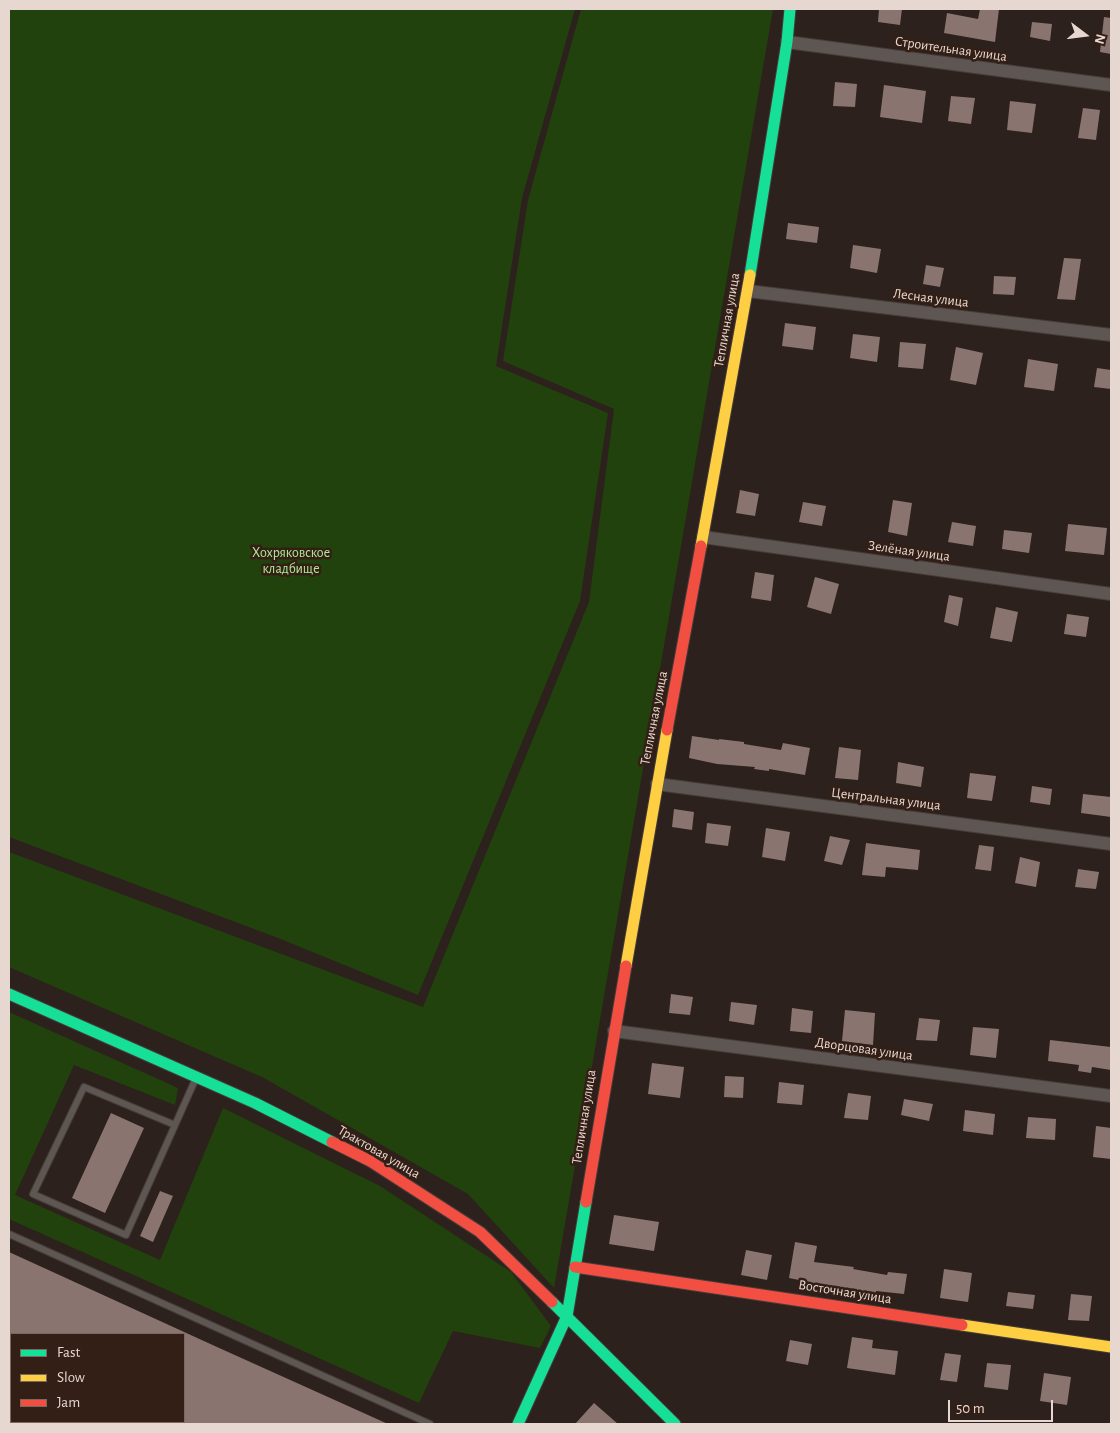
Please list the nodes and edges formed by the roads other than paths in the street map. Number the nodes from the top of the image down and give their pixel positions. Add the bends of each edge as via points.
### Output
1 (790, 9) edge
2 (787, 42) junction
3 (1111, 85) edge
4 (748, 290) junction
5 (1111, 335) edge
6 (703, 537) junction
7 (1111, 594) edge
8 (657, 784) junction
9 (1111, 844) edge
10 (9, 994) edge
11 (614, 1031) junction
12 (196, 1077) junction
13 (1111, 1096) edge
14 (175, 1125) junction
15 (9, 1234) edge
16 (575, 1267) junction
17 (567, 1316) junction
18 (1111, 1347) edge
19 (522, 1422) edge
20 (430, 1424) edge
21 (675, 1424) edge

1 - 2 street, Тепличная улица
2 - 3 street, Строительная улица
2 - 4 street, Тепличная улица
4 - 5 street, Лесная улица
4 - 6 street, Тепличная улица
6 - 7 street, Зелёная улица
6 - 8 street, Тепличная улица
8 - 9 street, Центральная улица
8 - 11 street, Тепличная улица
10 - 12 street, Трактовая улица
11 - 13 street, Дворцовая улица
11 - 16 street, Тепличная улица
12 - 14 lane
12 - 17 street, Трактовая улица via 255,1103 386,1171 480,1232
14 - 14 lane via 126,1235 33,1194 84,1087
15 - 20 lane
16 - 17 street, Тепличная улица
16 - 18 street, Восточная улица
17 - 19 street, Тепличная улица
17 - 21 street, Трактовая улица

